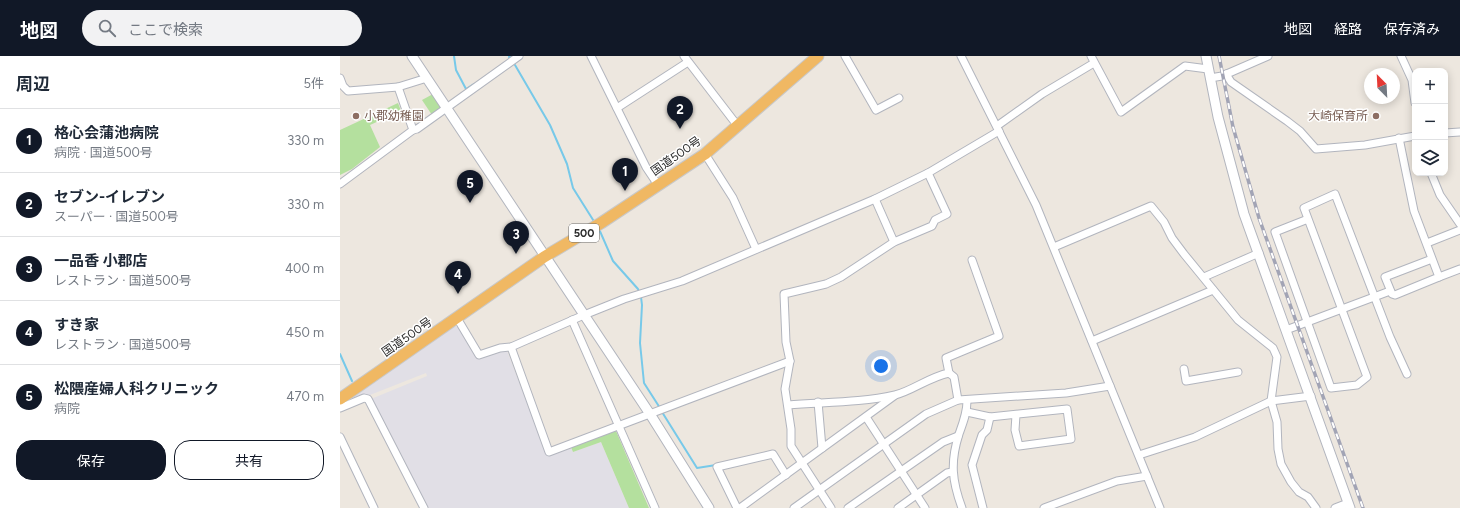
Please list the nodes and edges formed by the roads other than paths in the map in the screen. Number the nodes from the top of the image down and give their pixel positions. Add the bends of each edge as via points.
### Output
1 (412, 56) edge
2 (519, 56) edge
3 (591, 56) edge
4 (818, 56) edge
5 (844, 56) edge
6 (960, 56) edge
7 (1206, 56) edge
8 (1268, 56) edge
9 (1401, 56) edge
10 (686, 59) edge
11 (1093, 59) edge
12 (1209, 73) junction
13 (1226, 74) junction
14 (340, 78) edge
15 (427, 78) junction
16 (1412, 80) edge
17 (398, 87) junction
18 (899, 98) dead end
19 (446, 108) junction
20 (617, 108) junction
21 (737, 126) junction
22 (998, 129) junction
23 (413, 130) junction
24 (1460, 132) edge
25 (1448, 133) edge
26 (1412, 136) edge
27 (1400, 138) junction
28 (705, 154) junction
29 (928, 173) junction
30 (1432, 176) edge
31 (340, 184) edge
32 (658, 185) junction
33 (876, 200) junction
34 (1308, 219) junction
35 (1460, 223) edge
36 (1460, 230) edge
37 (894, 242) junction
38 (1426, 243) junction
39 (1054, 247) junction
40 (756, 249) junction
41 (1259, 253) junction
42 (544, 257) junction
43 (1432, 259) junction
44 (972, 260) dead end
45 (1460, 269) edge
46 (1204, 277) junction
47 (1439, 277) junction
48 (1213, 290) junction
49 (1390, 291) junction
50 (1375, 298) junction
51 (1342, 310) junction
52 (584, 315) junction
53 (457, 318) junction
54 (572, 320) junction
55 (1307, 322) junction
56 (1286, 330) junction
57 (1092, 341) junction
58 (511, 347) junction
59 (790, 361) junction
60 (1184, 368) dead end
61 (1238, 372) dead end
62 (949, 373) junction
63 (1407, 374) dead end
64 (1110, 386) junction
65 (896, 395) junction
66 (1311, 396) junction
67 (340, 399) edge
68 (958, 400) junction
69 (967, 401) junction
70 (1271, 401) junction
71 (818, 402) junction
72 (788, 405) junction
73 (340, 408) edge
74 (967, 412) junction
75 (650, 414) junction
76 (1016, 415) junction
77 (866, 417) junction
78 (990, 417) junction
79 (620, 426) junction
80 (958, 436) junction
81 (340, 437) edge
82 (883, 445) junction
83 (822, 448) junction
84 (1139, 455) junction
85 (801, 464) junction
86 (901, 472) junction
87 (952, 472) junction
88 (786, 475) junction
89 (1147, 476) junction
90 (820, 490) junction
91 (916, 495) junction
92 (1349, 506) edge
93 (374, 508) edge
94 (424, 508) edge
95 (655, 508) edge
96 (709, 508) edge
97 (738, 508) edge
98 (794, 508) edge
99 (831, 508) edge
100 (848, 508) edge
101 (898, 508) edge
102 (926, 508) edge
103 (962, 508) edge
104 (983, 508) edge
105 (1044, 508) edge
106 (1160, 508) edge
107 (1316, 508) edge
108 (1335, 508) edge

1 - 15 street
2 - 19 street
3 - 20 street
4 - 21 highway, 国道500号 / 500
5 - 18 street via 876,110
6 - 22 street
7 - 12 street
8 - 13 street
9 - 16 street
10 - 20 street
10 - 21 street
11 - 12 street via 1121,112 1185,66
11 - 22 street via 1042,94
12 - 13 street
12 - 41 street via 1227,154 1244,214
13 - 27 street via 1231,82 1300,131 1316,149 1365,145
14 - 17 street via 348,91
15 - 17 street
15 - 19 street
17 - 23 street
19 - 23 street
19 - 42 street
20 - 32 street via 646,167
21 - 28 highway, 国道500号 / 500
22 - 29 street
22 - 39 street
23 - 31 street
24 - 25 street
26 - 27 street
27 - 38 street via 1414,211
28 - 32 highway, 国道500号 / 500
28 - 40 street via 733,198
29 - 33 street
29 - 37 street via 947,214 935,220 932,226
30 - 35 street via 1440,195
32 - 42 highway, 国道500号 / 500
33 - 37 street
33 - 40 street
34 - 50 street via 1305,206 1337,195
34 - 51 street
34 - 55 street via 1275,232
36 - 38 street
37 - 59 street via 847,274 826,284 784,294 786,342
38 - 43 street
39 - 46 street via 1151,206 1164,222 1172,238
39 - 57 street
40 - 52 street via 682,281 624,299
41 - 46 street
41 - 56 street
42 - 52 street
42 - 53 highway, 国道500号 / 500
43 - 47 street
43 - 49 street via 1385,276
44 - 62 street via 999,336 946,358
45 - 47 street
46 - 48 street
47 - 49 street via 1395,295
48 - 57 street
48 - 70 street via 1238,320 1273,348 1276,357
49 - 50 street
50 - 51 street
50 - 63 street
51 - 55 street
51 - 55 street via 1367,377 1357,386 1331,388
52 - 54 street
52 - 75 street
53 - 58 street via 479,355
53 - 67 highway, 国道500号 / 500
54 - 58 street
54 - 79 street
55 - 56 street
56 - 66 street
57 - 64 street
58 - 79 street via 549,452
59 - 72 street via 785,389
59 - 75 street
60 - 61 street via 1186,381
62 - 65 street via 934,376
62 - 68 street via 954,378
64 - 69 street via 1066,393 979,398
64 - 84 street
65 - 71 street
65 - 77 street
66 - 70 street
66 - 92 street
68 - 69 street
68 - 82 street via 926,414
69 - 74 street
70 - 84 street via 1195,437
70 - 107 street via 1277,422 1278,448 1284,472 1299,492 1308,497
71 - 72 street
71 - 83 street
72 - 85 street via 790,446
73 - 94 street via 364,398 368,399
74 - 78 street
74 - 80 street
75 - 79 street
75 - 96 street
76 - 76 street via 1068,409 1071,439 1019,446 1015,430
76 - 78 street
77 - 82 street
77 - 83 street
78 - 104 street via 972,465
79 - 95 street
80 - 86 street via 943,442
80 - 87 street
81 - 93 street
82 - 86 street
82 - 90 street
83 - 85 street
84 - 89 street
85 - 88 street
85 - 90 street
86 - 91 street
86 - 100 street
87 - 91 street
87 - 103 street
88 - 97 street
88 - 97 street via 773,454 717,467
89 - 105 street via 1117,481
89 - 106 street
90 - 98 street
90 - 99 street
91 - 101 street
91 - 102 street
92 - 108 street

